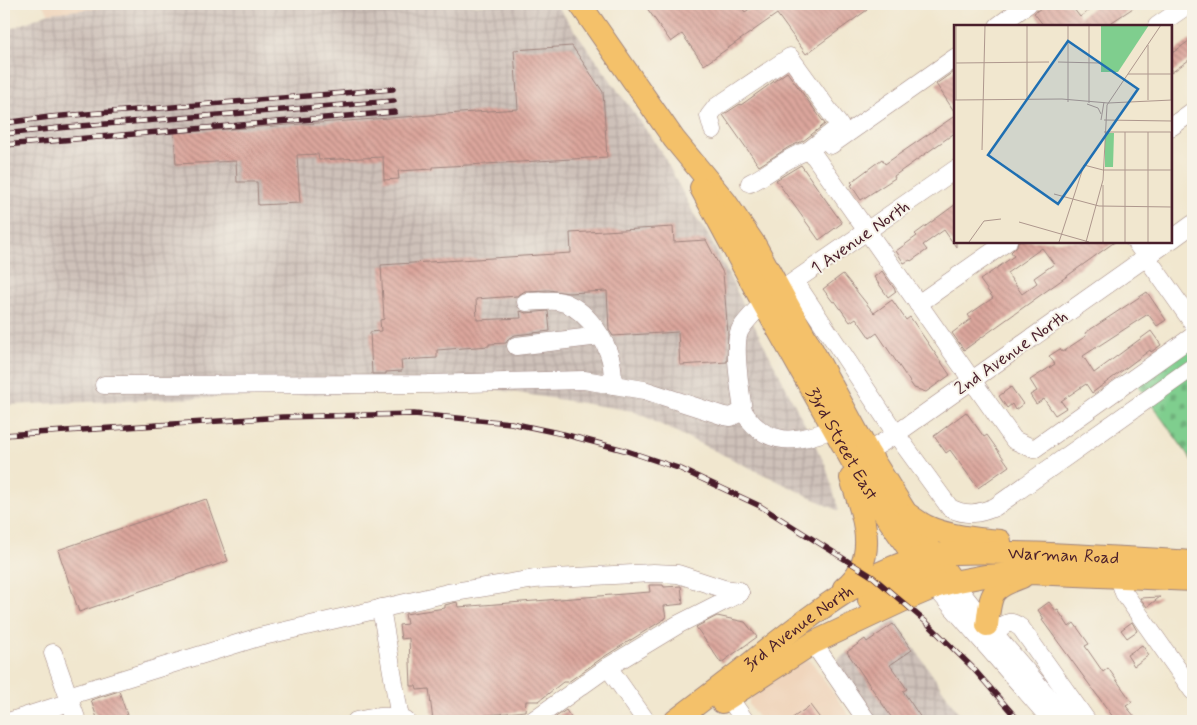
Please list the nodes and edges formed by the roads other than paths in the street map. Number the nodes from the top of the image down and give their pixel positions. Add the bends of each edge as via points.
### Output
1 (580, 4) edge
2 (1028, 4) edge
3 (1189, 4) edge
4 (999, 25) edge
5 (1158, 25) edge
6 (954, 58) edge
7 (1193, 112) edge
8 (1172, 126) edge
9 (713, 130) dead end
10 (811, 154) junction
11 (954, 170) edge
12 (750, 184) dead end
13 (1193, 224) edge
14 (866, 232) junction
15 (1172, 240) edge
16 (1007, 242) edge
17 (1136, 242) edge
18 (1169, 242) edge
19 (1146, 258) junction
20 (780, 292) junction
21 (526, 302) dead end
22 (918, 304) junction
23 (1193, 323) edge
24 (600, 336) junction
25 (1193, 336) edge
26 (516, 346) dead end
27 (1193, 367) edge
28 (972, 380) junction
29 (104, 385) dead end
30 (613, 385) junction
31 (743, 412) junction
32 (836, 434) junction
33 (896, 434) junction
34 (860, 457) junction
35 (906, 513) junction
36 (1062, 555) junction
37 (1193, 562) edge
38 (933, 571) junction
39 (1030, 573) junction
40 (1119, 577) junction
41 (1193, 580) edge
42 (381, 608) junction
43 (804, 620) junction
44 (990, 629) junction
45 (812, 643) junction
46 (53, 653) dead end
47 (608, 668) junction
48 (1193, 691) edge
49 (729, 698) junction
50 (69, 699) junction
51 (403, 720) edge
52 (11, 721) edge
53 (76, 721) edge
54 (356, 721) edge
55 (532, 721) edge
56 (646, 721) edge
57 (675, 721) edge
58 (695, 721) edge
59 (745, 721) edge
60 (867, 721) edge
61 (1052, 721) edge
62 (1069, 721) edge
63 (1087, 721) edge

1 - 20 main road, 33rd Street East via 674,139 725,201 755,245
2 - 4 street
3 - 5 street
6 - 10 street
7 - 8 street
9 - 10 street via 709,116 716,107 790,57 840,126
10 - 12 street via 800,152
10 - 14 street
11 - 14 street, 1 Avenue North
13 - 15 street, 2nd Avenue North
14 - 20 street, 1 Avenue North
14 - 22 street
16 - 22 street
17 - 19 street
18 - 19 street, 2nd Avenue North
19 - 23 street
19 - 28 street, 2nd Avenue North
20 - 31 street, 1 Avenue North via 748,320 738,337
20 - 32 main road, 33rd Street East
20 - 33 street, 33rd Street East
20 - 34 main road, 33rd Street East
21 - 24 street via 557,301 573,306
22 - 28 street
24 - 26 street
24 - 30 street via 610,355
25 - 28 street via 1034,449 1014,440
27 - 33 street, 33rd Street East via 995,507 978,514 959,513 950,508
28 - 33 street, 2nd Avenue North
29 - 30 street via 584,380
30 - 31 street via 644,390 728,417
31 - 32 street via 758,430 777,438
32 - 34 main road, 33rd Street East
32 - 43 main road via 861,509 867,541 866,555 862,570 850,584
33 - 34 street, 2nd Avenue North
34 - 35 main road, 33rd Street East
34 - 38 main road, 33rd Street East via 869,491
35 - 36 main road via 927,527
35 - 38 main road, 33rd Street East
36 - 37 main road, Warman Road
36 - 38 main road, Warman Road via 980,553
38 - 39 main road, Warman Road via 985,576
38 - 43 main road, 3rd Avenue North via 888,570
38 - 44 street, 33rd Street East
38 - 45 main road, 3rd Avenue North via 849,625
38 - 61 street, 33rd Street East
39 - 40 main road, Warman Road
39 - 44 main road via 994,591
40 - 41 main road, Warman Road
40 - 48 street via 1124,593
42 - 47 street via 448,592 535,579 653,573 678,574 739,591
42 - 50 street via 259,637
42 - 51 street
43 - 57 main road, 3rd Avenue North
44 - 62 street, 33rd Street East
44 - 63 street via 1009,622 1021,628
45 - 49 main road, 3rd Avenue North
45 - 60 street
46 - 50 street
47 - 55 street
47 - 56 street
49 - 58 main road, 3rd Avenue North
49 - 59 street
50 - 52 street
50 - 53 street
51 - 54 street via 381,717

